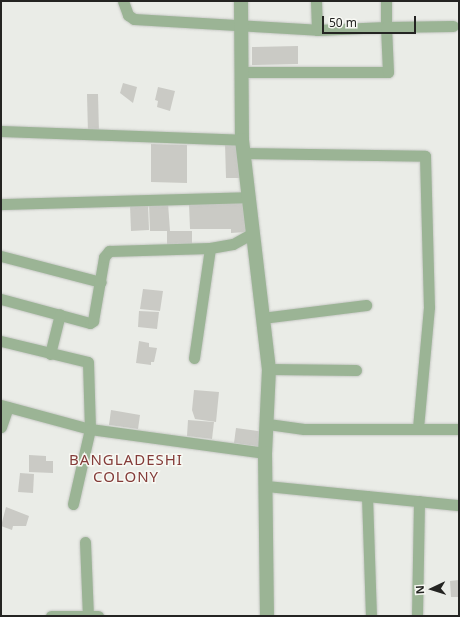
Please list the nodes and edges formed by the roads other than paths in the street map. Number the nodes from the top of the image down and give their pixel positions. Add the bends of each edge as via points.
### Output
1 (123, 1) edge
2 (241, 1) edge
3 (316, 1) edge
4 (386, 1) edge
5 (241, 24) junction
6 (453, 26) dead end
7 (386, 27) junction
8 (317, 30) junction
9 (241, 72) junction
10 (1, 131) edge
11 (243, 146) junction
12 (249, 197) junction
13 (1, 204) edge
14 (253, 233) junction
15 (210, 248) junction
16 (1, 256) edge
17 (101, 282) junction
18 (1, 299) edge
19 (366, 305) dead end
20 (60, 314) junction
21 (262, 318) junction
22 (1, 341) edge
23 (50, 354) junction
24 (194, 358) dead end
25 (269, 369) junction
26 (356, 370) dead end
27 (5, 406) edge
28 (268, 424) junction
29 (1, 427) edge
30 (90, 429) junction
31 (418, 429) junction
32 (459, 429) edge
33 (265, 454) junction
34 (267, 486) junction
35 (366, 496) junction
36 (419, 501) junction
37 (73, 504) dead end
38 (459, 505) edge
39 (85, 542) dead end
40 (51, 616) edge
41 (88, 616) edge
42 (98, 616) edge
43 (267, 616) edge
44 (371, 616) edge
45 (418, 616) edge

1 - 5 street via 128,15 134,19
2 - 5 street
3 - 8 street
4 - 7 street
5 - 8 street
5 - 9 street
6 - 7 street
7 - 8 street
7 - 9 street via 388,72
9 - 11 street
10 - 11 street
11 - 12 street
11 - 31 street via 425,156 429,307
12 - 13 street
12 - 14 street
14 - 15 street via 233,244
14 - 21 street
15 - 17 street via 114,249 108,251 104,257
15 - 24 street
16 - 17 street
17 - 20 street via 93,321 85,323
18 - 20 street
19 - 21 street
20 - 23 street
21 - 25 street
22 - 23 street
23 - 30 street via 88,362
25 - 26 street
25 - 28 street
27 - 29 street
27 - 30 street
28 - 31 street via 304,429
28 - 33 street
30 - 33 street
30 - 37 street
31 - 32 street
33 - 34 street
34 - 35 street
34 - 43 street
35 - 36 street
35 - 44 street
36 - 38 street
36 - 45 street
39 - 41 street
40 - 41 street
41 - 42 street

